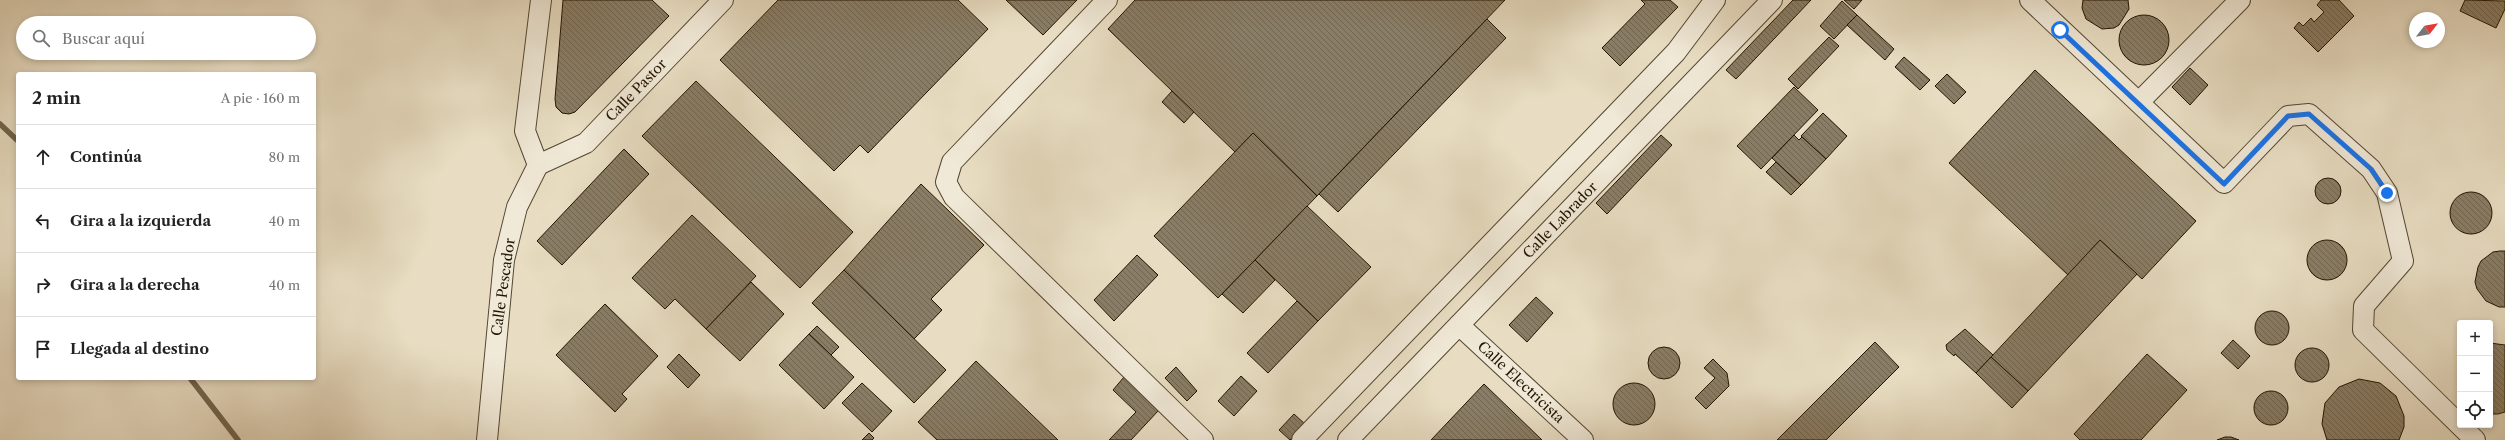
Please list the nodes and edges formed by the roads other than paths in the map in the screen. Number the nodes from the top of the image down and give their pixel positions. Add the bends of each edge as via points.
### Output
1 (541, 0) edge
2 (723, 0) edge
3 (1107, 0) edge
4 (1715, 0) edge
5 (1772, 0) edge
6 (2030, 0) edge
7 (2240, 0) edge
8 (2139, 102) junction
9 (538, 165) junction
10 (1459, 324) junction
11 (487, 440) edge
12 (1203, 440) edge
13 (1302, 440) edge
14 (1348, 440) edge
15 (1582, 440) edge
16 (2475, 440) edge

1 - 9 street via 525,131
2 - 9 street, Calle Pastor via 586,143
3 - 12 street via 952,162 946,182 954,197
4 - 13 street via 1676,52
5 - 10 street, Calle Labrador
6 - 8 street
7 - 8 street
8 - 16 street via 2224,184 2288,116 2309,114 2371,169 2387,193 2403,261 2364,306 2363,330
9 - 11 street, Calle Pescador via 517,207 504,260
10 - 14 street, Calle Labrador
10 - 15 street, Calle Electricista

